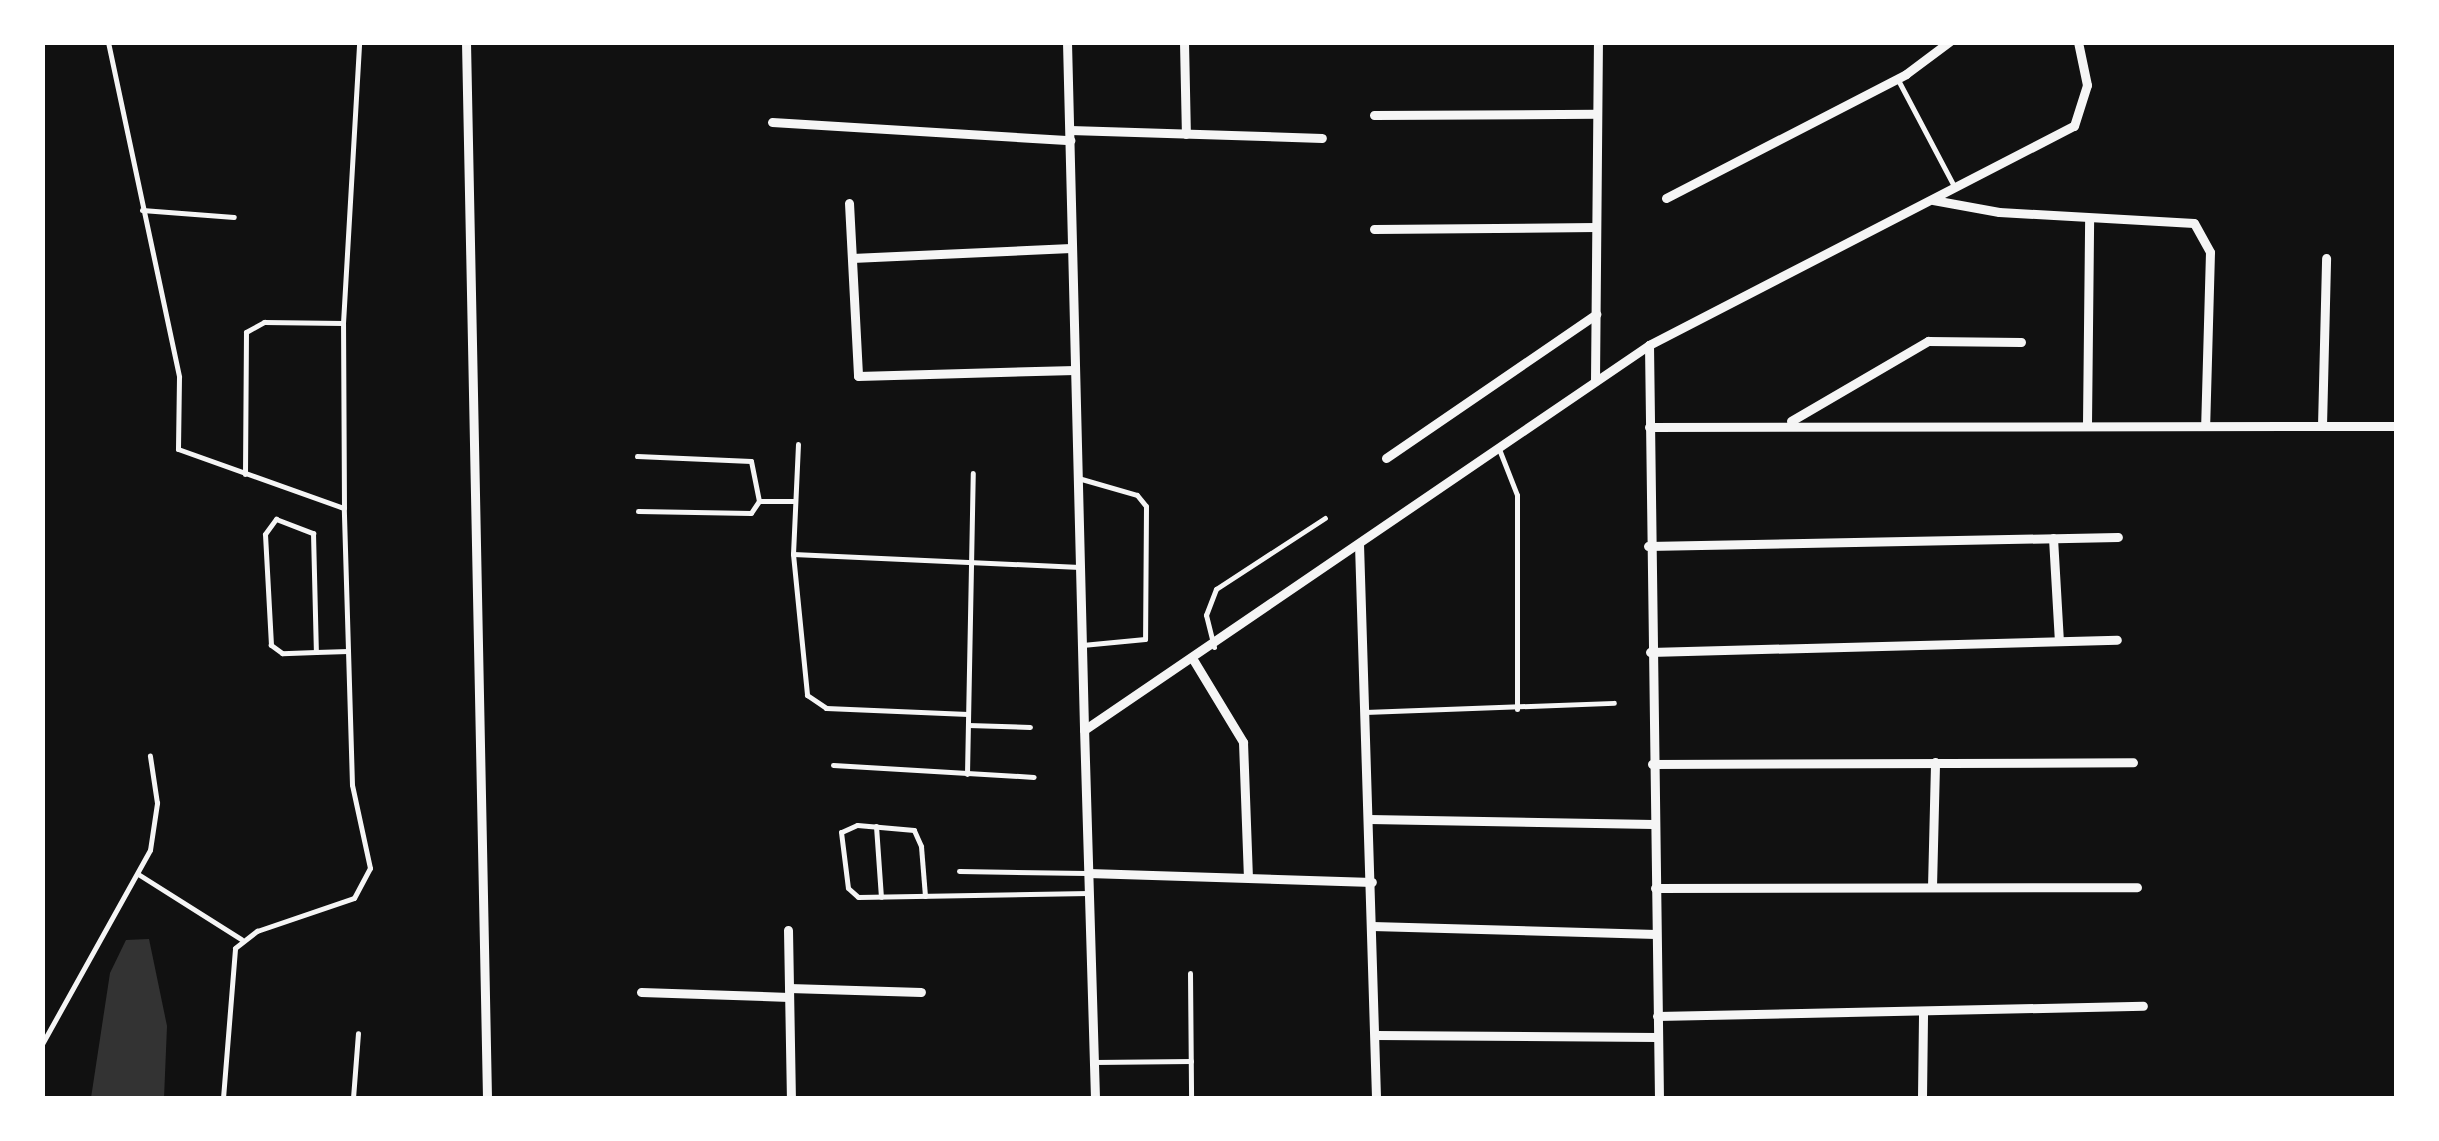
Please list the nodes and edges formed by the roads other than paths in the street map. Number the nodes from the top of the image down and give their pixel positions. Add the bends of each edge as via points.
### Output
1 (108, 42) edge
2 (359, 42) edge
3 (466, 42) edge
4 (1067, 42) edge
5 (1184, 42) edge
6 (1598, 42) edge
7 (1950, 42) edge
8 (2078, 42) edge
9 (1898, 78) junction
10 (1597, 114) junction
11 (1374, 115) dead end
12 (772, 122) dead end
13 (1186, 134) junction
14 (1070, 135) junction
15 (1322, 138) dead end
16 (1954, 187) junction
17 (1666, 198) dead end
18 (1933, 200) junction
19 (849, 203) dead end
20 (142, 210) junction
21 (234, 217) dead end
22 (2089, 219) junction
23 (1596, 227) junction
24 (1374, 228) dead end
25 (1072, 248) junction
26 (852, 258) junction
27 (2326, 258) dead end
28 (1596, 314) junction
29 (344, 323) junction
30 (2022, 342) dead end
31 (1649, 345) junction
32 (1075, 370) junction
33 (1595, 381) junction
34 (1788, 423) junction
35 (2087, 424) junction
36 (2205, 426) junction
37 (2322, 426) junction
38 (2396, 426) edge
39 (1649, 427) junction
40 (798, 444) dead end
41 (1498, 446) junction
42 (637, 456) dead end
43 (1386, 458) dead end
44 (973, 473) dead end
45 (245, 474) junction
46 (1078, 478) junction
47 (759, 501) junction
48 (794, 501) junction
49 (344, 508) junction
50 (638, 511) dead end
51 (1326, 518) dead end
52 (2118, 537) dead end
53 (2053, 538) junction
54 (1359, 544) junction
55 (1648, 546) junction
56 (794, 554) junction
57 (972, 563) junction
58 (1080, 568) junction
59 (2117, 640) dead end
60 (2058, 641) junction
61 (1082, 646) junction
62 (1214, 647) junction
63 (316, 652) junction
64 (348, 652) junction
65 (1650, 652) junction
66 (1194, 661) junction
67 (1614, 704) dead end
68 (1517, 709) junction
69 (1366, 712) junction
70 (968, 714) junction
71 (967, 724) junction
72 (1030, 727) dead end
73 (1084, 730) junction
74 (150, 756) dead end
75 (1936, 762) junction
76 (2133, 762) dead end
77 (1652, 764) junction
78 (833, 765) dead end
79 (966, 774) junction
80 (1034, 777) dead end
81 (1369, 819) junction
82 (1654, 824) junction
83 (876, 826) junction
84 (959, 872) dead end
85 (1088, 873) junction
86 (138, 874) junction
87 (1248, 876) junction
88 (1372, 882) junction
89 (2138, 886) dead end
90 (1932, 887) junction
91 (1655, 888) junction
92 (1089, 892) junction
93 (925, 896) junction
94 (881, 897) junction
95 (1372, 926) junction
96 (788, 930) dead end
97 (1656, 934) junction
98 (241, 939) junction
99 (1190, 973) dead end
100 (641, 992) dead end
101 (789, 992) junction
102 (922, 992) dead end
103 (2143, 1006) dead end
104 (1923, 1011) junction
105 (1657, 1016) junction
106 (358, 1034) dead end
107 (1374, 1035) junction
108 (1658, 1038) junction
109 (42, 1044) edge
110 (1191, 1061) junction
111 (1094, 1062) junction
112 (224, 1098) edge
113 (353, 1098) edge
114 (487, 1098) edge
115 (791, 1098) edge
116 (1095, 1098) edge
117 (1191, 1098) edge
118 (1376, 1098) edge
119 (1659, 1098) edge
120 (1922, 1098) edge

1 - 20 lane
2 - 29 lane
3 - 114 street
4 - 14 street
5 - 13 street
6 - 10 street
7 - 9 street
8 - 16 street via 2086,85 2074,126
9 - 16 lane
9 - 17 street
10 - 11 street
10 - 23 street
12 - 14 street
13 - 14 street
13 - 15 street
14 - 25 street
16 - 18 street
18 - 22 street
18 - 31 street
19 - 26 street
20 - 21 lane
20 - 45 lane via 179,378 178,449
22 - 35 street
22 - 36 street via 2182,218 2203,231 2210,252
23 - 24 street
23 - 28 street
25 - 26 street
25 - 32 street
26 - 32 street via 858,376
27 - 37 street
28 - 33 street
28 - 43 street
29 - 45 lane via 264,322 246,332
29 - 49 lane
30 - 34 street via 1928,342
31 - 33 street
31 - 39 street
32 - 46 street
33 - 41 street
34 - 35 street
34 - 39 street
35 - 36 street
36 - 37 street
37 - 38 street
39 - 55 street
40 - 48 lane
41 - 54 street
41 - 68 lane via 1517,494
42 - 47 lane via 751,461
44 - 57 lane
45 - 49 lane
46 - 58 street
46 - 61 lane via 1137,496 1146,506 1146,639
47 - 48 lane
47 - 50 lane via 751,513
48 - 56 lane
49 - 64 lane
51 - 62 lane via 1216,589 1206,615
52 - 53 street
53 - 55 street
53 - 60 street
54 - 62 street
54 - 69 street
55 - 65 street
56 - 57 lane
56 - 70 lane via 802,678 816,704
57 - 58 lane
57 - 70 lane
58 - 61 street
59 - 60 street
60 - 65 street
61 - 73 street
62 - 66 street
63 - 63 lane via 314,532 276,519 265,534 271,646 282,653
63 - 64 lane
64 - 98 lane via 352,785 369,851 366,886 326,912
65 - 77 street
66 - 73 street
66 - 87 street via 1243,742
67 - 68 lane
68 - 69 lane
69 - 81 street
70 - 71 lane
71 - 72 lane
71 - 79 lane
73 - 85 street
74 - 86 lane via 156,830
75 - 76 street
75 - 77 street
75 - 90 street
77 - 82 street
78 - 79 lane
79 - 80 lane
81 - 82 street
81 - 88 street
82 - 91 street
83 - 93 lane via 909,827 918,834
83 - 94 lane
83 - 94 lane via 847,826 841,840 852,895
84 - 85 lane
85 - 87 street
85 - 92 street
86 - 98 lane
86 - 109 lane via 65,993
87 - 88 street
88 - 95 street
89 - 90 street
90 - 91 street
91 - 97 street
92 - 93 lane
92 - 111 street
93 - 94 lane
95 - 97 street
95 - 107 street
96 - 101 street
97 - 105 street
98 - 112 lane via 228,982
99 - 110 lane
100 - 101 street
101 - 102 street
101 - 115 street
103 - 104 street
104 - 105 street
104 - 120 street
105 - 108 street
106 - 113 lane
107 - 108 street
107 - 118 street
108 - 119 street
110 - 111 lane
110 - 117 lane
111 - 116 street

